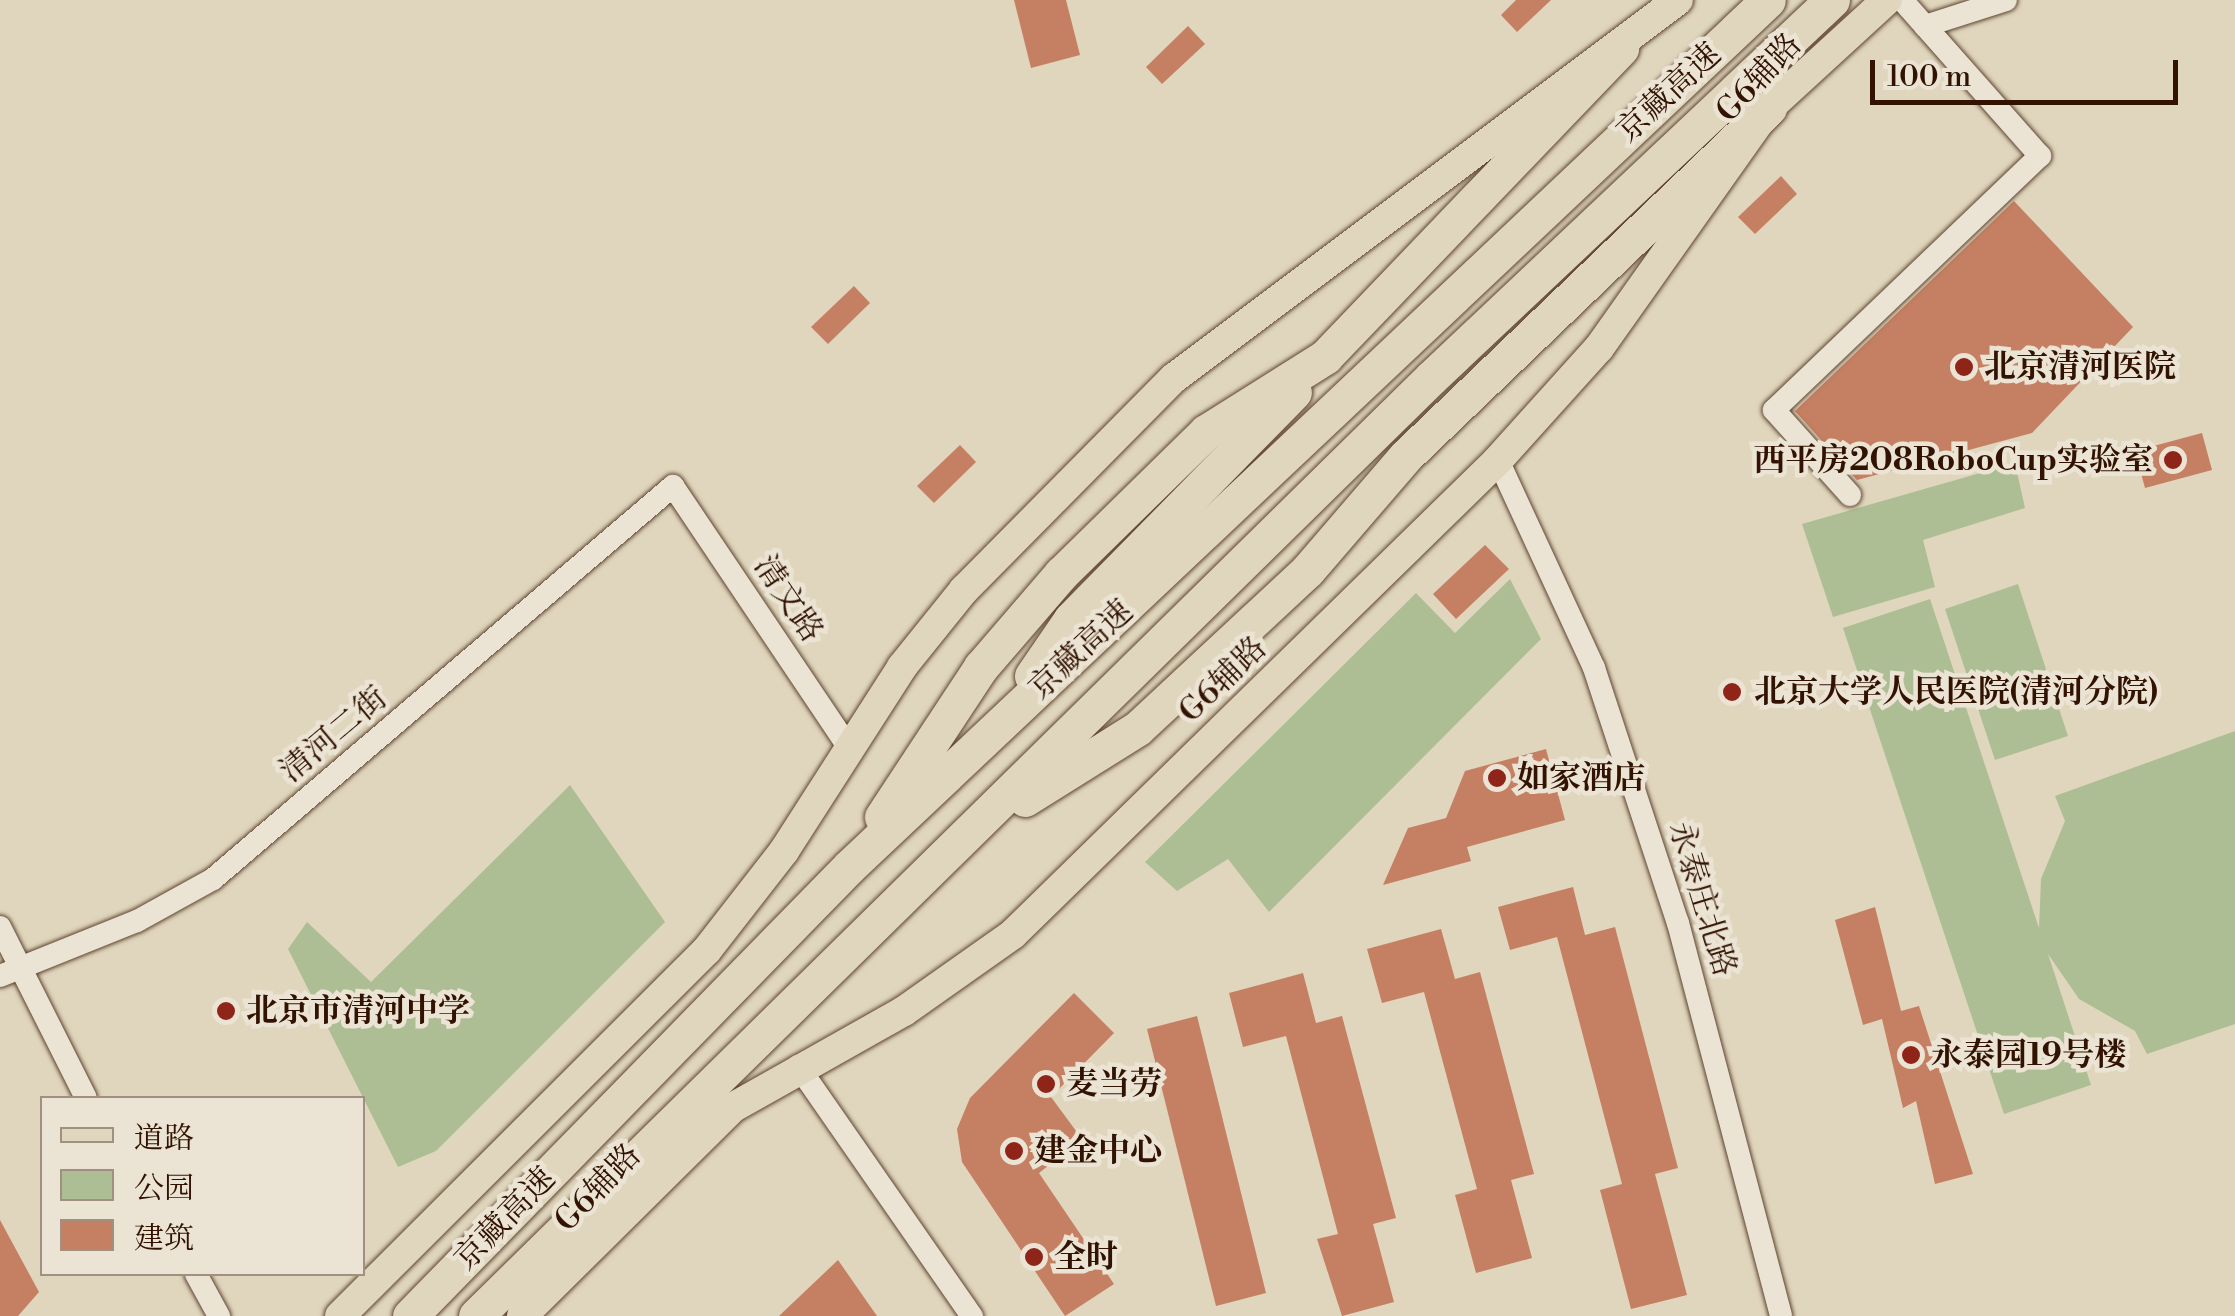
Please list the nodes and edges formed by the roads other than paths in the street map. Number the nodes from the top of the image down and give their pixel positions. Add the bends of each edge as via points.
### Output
1 (1678, 0) edge
2 (1768, 0) edge
3 (1832, 0) edge
4 (1887, 0) edge
5 (1902, 0) edge
6 (2006, 0) edge
7 (1925, 26) junction
8 (1621, 48) junction
9 (1769, 108) junction
10 (1325, 358) junction
11 (1498, 460) junction
12 (673, 486) joint
13 (1850, 495) dead end
14 (996, 729) junction
15 (850, 749) junction
16 (969, 834) junction
17 (849, 867) junction
18 (0, 927) edge
19 (10, 971) edge
20 (798, 1066) junction
21 (85, 1096) edge
22 (99, 1096) edge
23 (182, 1276) edge
24 (197, 1276) edge
25 (526, 1315) edge
26 (204, 1316) edge
27 (219, 1316) edge
28 (340, 1316) edge
29 (410, 1316) edge
30 (476, 1316) edge
31 (972, 1316) edge
32 (1781, 1316) edge

1 - 8 main road
2 - 14 highway, 京藏高速
3 - 16 highway, 京藏高速 via 1431,378
4 - 9 main road, G6辅路
5 - 7 street
6 - 7 street
7 - 13 street via 2040,156 1774,410
8 - 10 highway
8 - 15 main road via 1174,378 964,590 902,667
9 - 11 main road, G6辅路 via 1600,348
9 - 16 highway via 1406,456 1308,571 1138,728
10 - 14 highway via 1071,619
10 - 17 highway via 1206,432 1061,574 981,667
11 - 20 main road, G6辅路 via 1013,934 904,1011
11 - 32 street, 永泰庄北路 via 1594,668 1678,923
12 - 15 street, 清文路
12 - 19 street, 清河二街 via 213,879 137,921
14 - 17 highway, 京藏高速
15 - 28 main road via 784,851 707,950
16 - 30 highway, 京藏高速
17 - 29 highway, 京藏高速
18 - 19 street
19 - 21 street
19 - 22 street
20 - 25 main road, G6辅路 via 701,1133
20 - 31 street
23 - 26 street
24 - 27 street

